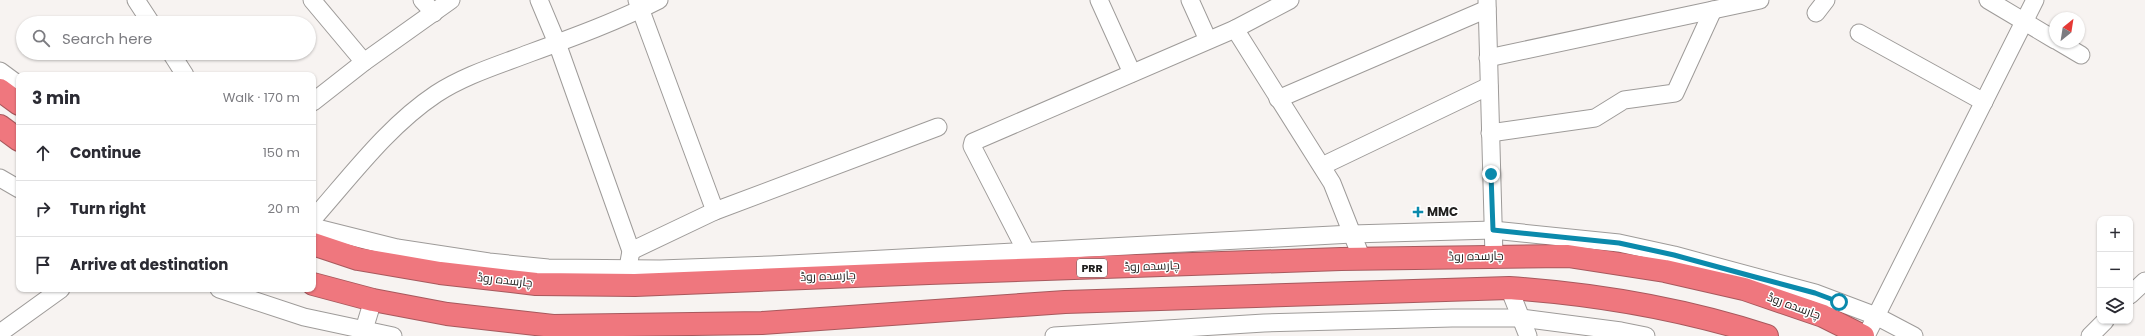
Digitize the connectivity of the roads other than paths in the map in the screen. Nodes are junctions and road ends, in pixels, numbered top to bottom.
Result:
1 (136, 0) edge
2 (312, 0) edge
3 (422, 0) edge
4 (451, 0) edge
5 (539, 0) edge
6 (659, 0) edge
7 (1099, 0) edge
8 (1190, 0) edge
9 (1760, 0) edge
10 (1988, 0) edge
11 (2035, 0) edge
12 (1286, 1) edge
13 (1487, 4) edge
14 (638, 5) edge
15 (1713, 10) junction
16 (434, 13) junction
17 (146, 16) edge
18 (2024, 21) junction
19 (1235, 29) junction
20 (1859, 33) dead end
21 (2049, 36) edge
22 (1208, 40) junction
23 (557, 43) junction
24 (2070, 48) edge
25 (2082, 55) dead end
26 (1488, 58) junction
27 (175, 60) edge
28 (364, 62) junction
29 (0, 71) edge
30 (183, 72) edge
31 (1132, 73) junction
32 (16, 83) edge
33 (1489, 86) junction
34 (0, 90) edge
35 (1278, 99) junction
36 (316, 100) edge
37 (16, 102) edge
38 (1984, 102) junction
39 (0, 126) edge
40 (938, 127) dead end
41 (1490, 133) junction
42 (16, 138) edge
43 (1322, 166) junction
44 (0, 178) edge
45 (16, 187) edge
46 (715, 211) junction
47 (316, 216) edge
48 (316, 228) edge
49 (1493, 230) junction
50 (1352, 234) junction
51 (316, 245) edge
52 (631, 250) junction
53 (1026, 250) junction
54 (1494, 256) junction
55 (1362, 259) junction
56 (1119, 267) junction
57 (627, 268) junction
58 (2145, 281) edge
59 (316, 285) edge
60 (1509, 288) junction
61 (57, 292) edge
62 (228, 292) edge
63 (2133, 292) edge
64 (373, 300) junction
65 (1120, 300) junction
66 (1876, 316) junction
67 (1521, 318) junction
68 (1264, 323) junction
69 (2102, 324) edge
70 (1216, 331) edge
71 (0, 333) edge
72 (362, 333) edge
73 (1151, 333) edge
74 (393, 336) edge
75 (1054, 336) edge
76 (1253, 336) edge
77 (1528, 336) edge
78 (1646, 336) edge
79 (1767, 336) edge
80 (1863, 336) edge
81 (1866, 336) edge
82 (1914, 336) edge
83 (2090, 336) edge

1 - 17 street
2 - 28 street
3 - 16 street
4 - 16 street
5 - 23 street
6 - 14 street
7 - 31 street
8 - 22 street
9 - 15 street
10 - 18 street
11 - 18 street
12 - 19 street
13 - 26 street
13 - 35 street
14 - 23 street
14 - 46 street
15 - 26 street
15 - 41 street
16 - 28 street
18 - 21 street
18 - 38 street
19 - 22 street
19 - 35 street
20 - 38 street
22 - 31 street
23 - 47 street
23 - 52 street
24 - 25 street
26 - 33 street
27 - 30 street
28 - 36 street
29 - 32 street
31 - 53 street
33 - 41 street
33 - 43 street
34 - 37 highway
35 - 43 street
38 - 66 street
39 - 42 highway
40 - 46 street
41 - 49 street
43 - 50 street
44 - 45 street
46 - 52 street
48 - 57 street
49 - 50 street
49 - 54 street
49 - 66 street
50 - 53 street
50 - 55 street
51 - 56 highway, چارسدہ روڈ / PRR
52 - 57 street
53 - 57 street
54 - 55 highway, چارسدہ روڈ / PRR
54 - 80 highway, چارسدہ روڈ / PRR
55 - 56 highway, چارسدہ روڈ / PRR
56 - 65 highway
58 - 63 street
59 - 64 highway
60 - 65 highway
60 - 67 street
60 - 79 highway
61 - 71 street
62 - 72 street
64 - 65 highway
64 - 72 street
66 - 81 street
66 - 82 street
67 - 68 street
67 - 77 street
67 - 78 street
68 - 70 street
68 - 76 street
69 - 83 street
70 - 73 street
72 - 74 street
73 - 75 street

